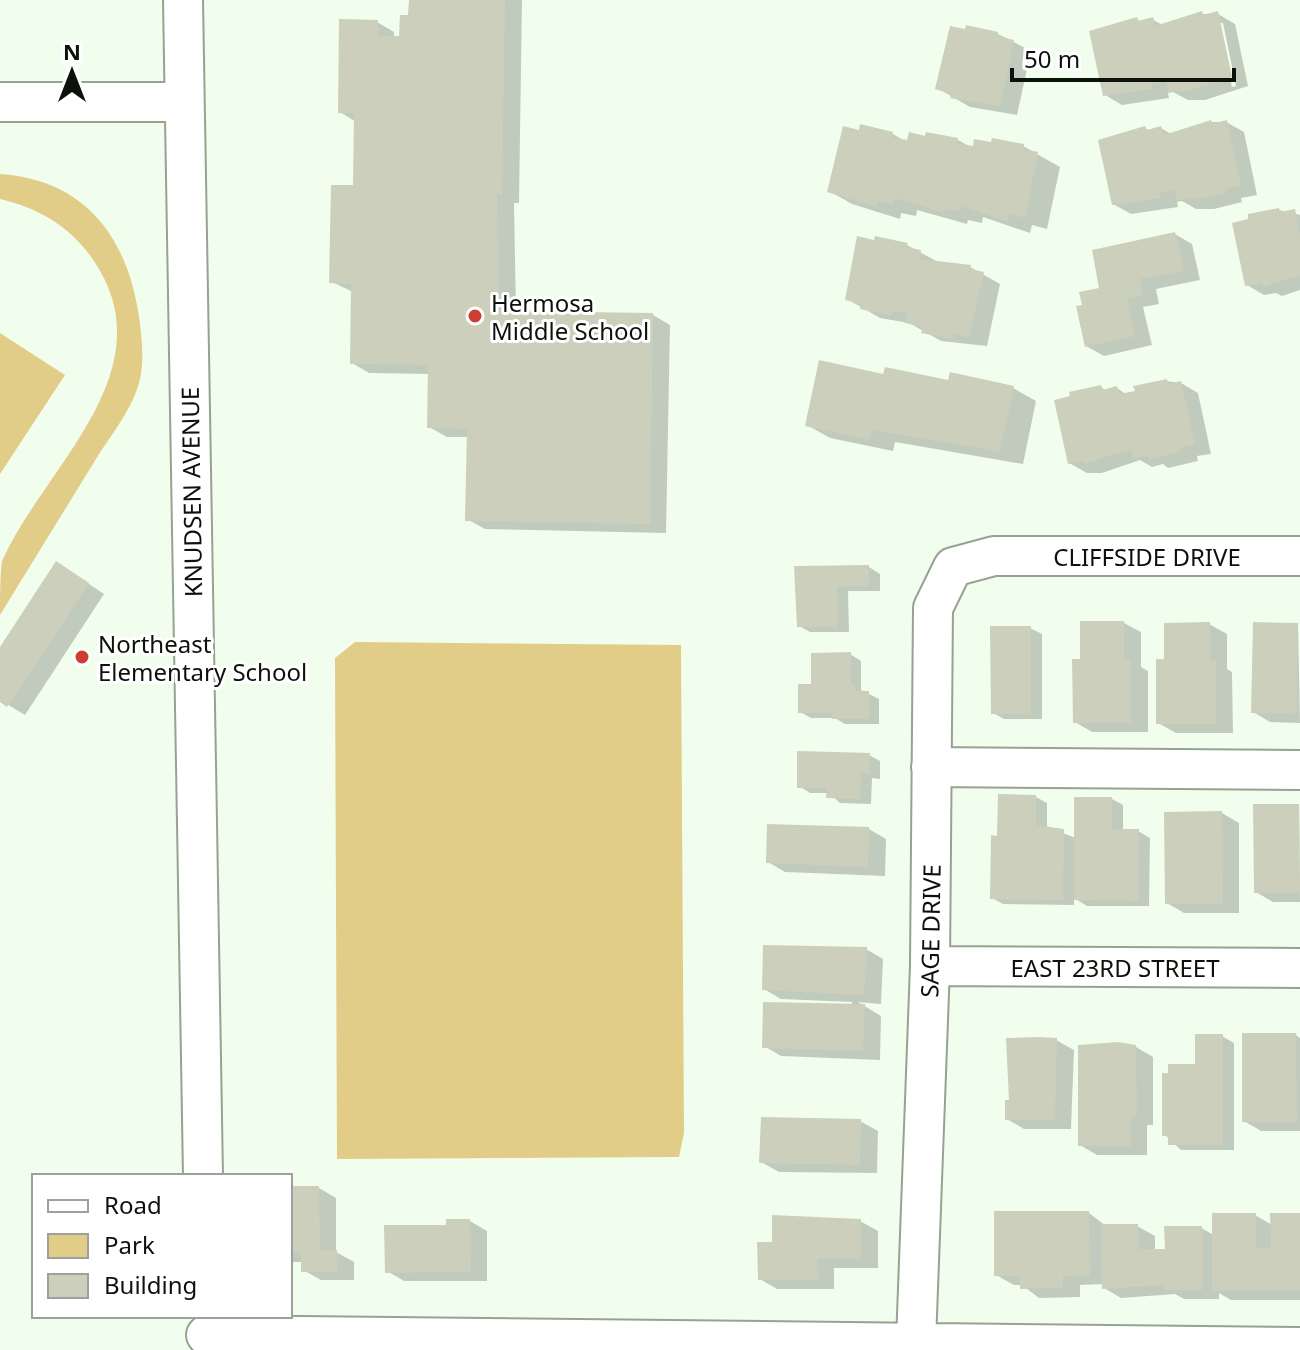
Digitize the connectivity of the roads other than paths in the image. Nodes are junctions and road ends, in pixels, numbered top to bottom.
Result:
1 (183, 0) edge
2 (0, 102) edge
3 (184, 102) junction
4 (994, 556) joint
5 (1300, 556) edge
6 (931, 767) junction
7 (1300, 770) edge
8 (930, 966) junction
9 (1300, 968) edge
10 (203, 1174) edge
11 (206, 1334) edge
12 (916, 1342) junction
13 (1300, 1347) edge

1 - 3 street, KNUDSEN AVENUE
2 - 3 street
3 - 10 street, KNUDSEN AVENUE
4 - 5 street, CLIFFSIDE DRIVE
4 - 6 street, SAGE DRIVE
6 - 7 street
6 - 8 street, SAGE DRIVE
8 - 9 street, EAST 23RD STREET
8 - 12 street, SAGE DRIVE
11 - 12 street
12 - 13 street

